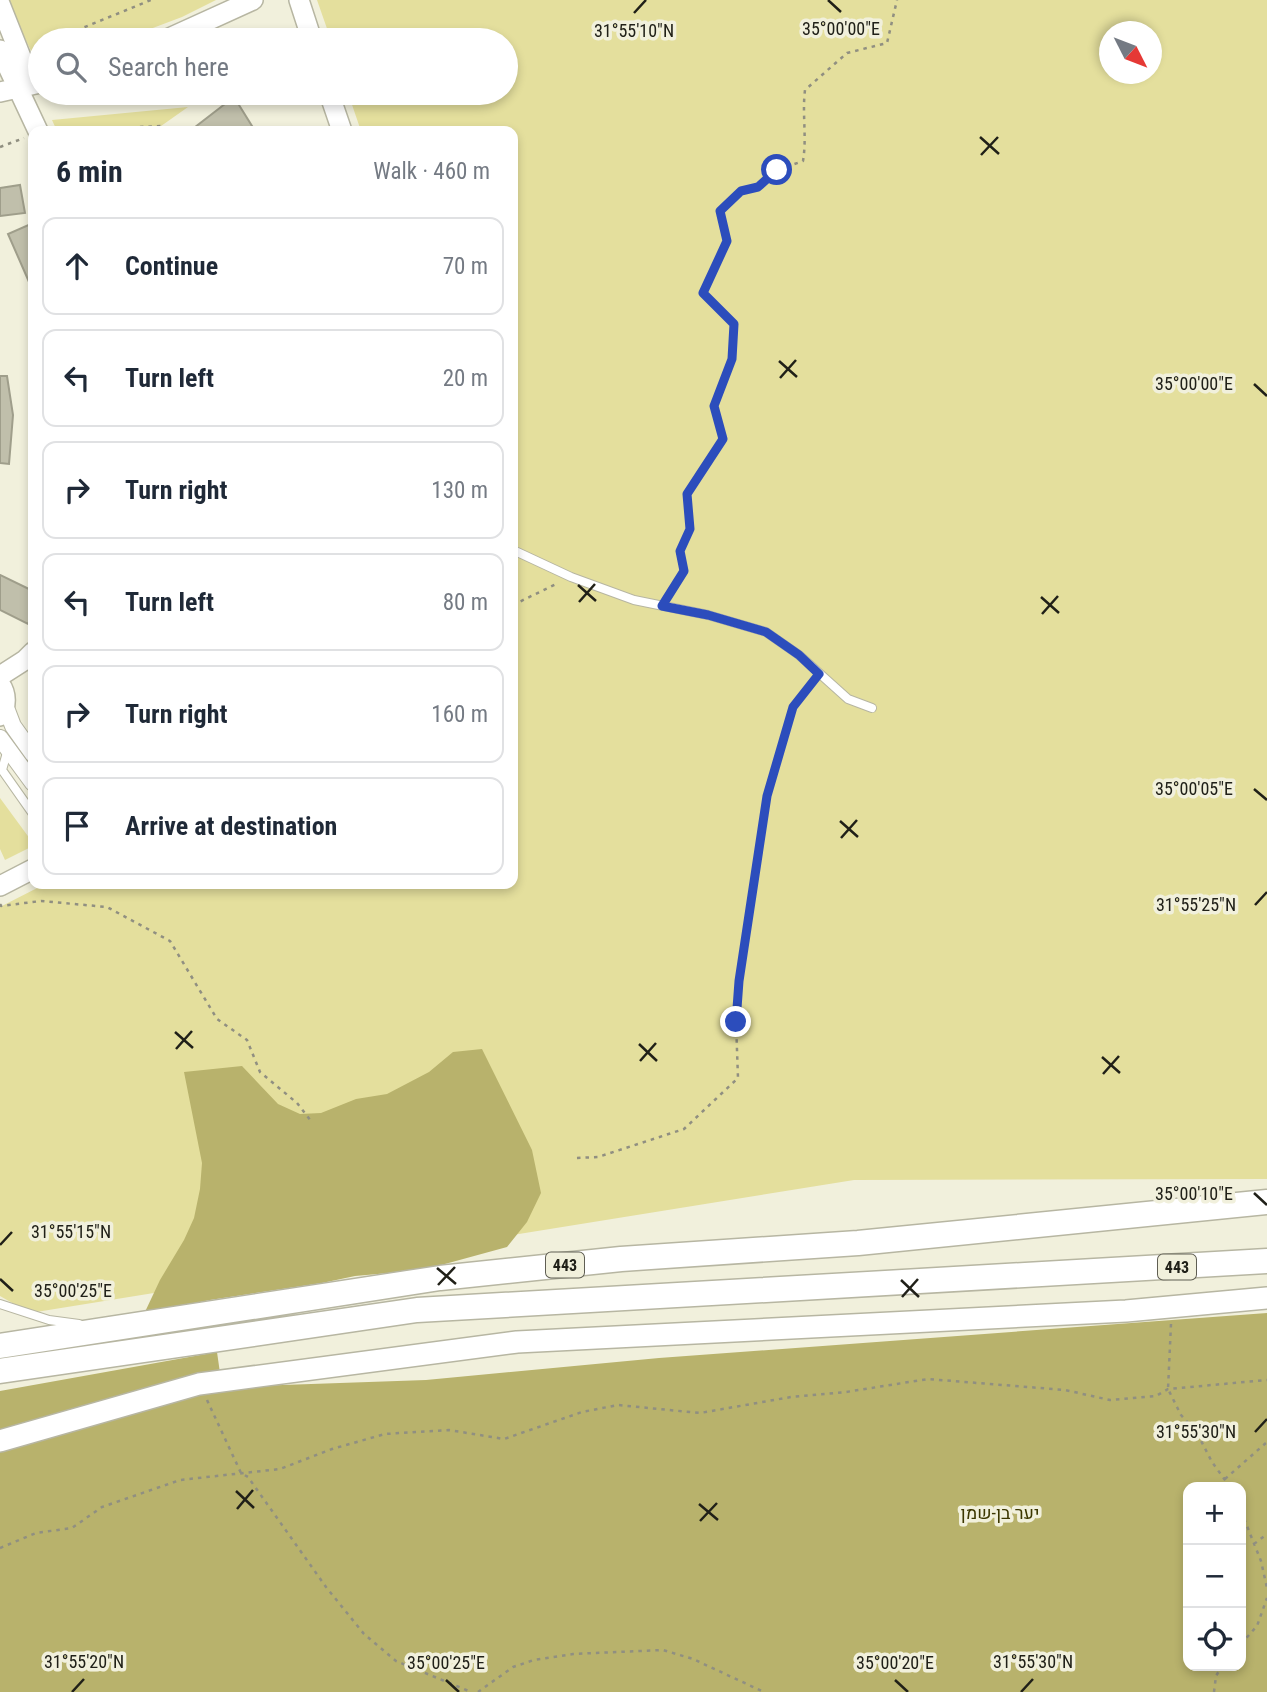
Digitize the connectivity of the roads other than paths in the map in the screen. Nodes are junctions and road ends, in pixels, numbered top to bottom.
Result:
1 (253, 0) edge
2 (299, 0) edge
3 (0, 4) edge
4 (191, 28) edge
5 (308, 28) edge
6 (0, 50) edge
7 (28, 86) edge
8 (10, 90) edge
9 (333, 105) edge
10 (38, 126) edge
11 (340, 126) edge
12 (518, 552) edge
13 (28, 657) edge
14 (0, 676) edge
15 (0, 684) edge
16 (872, 708) dead end
17 (2, 710) edge
18 (4, 743) edge
19 (28, 747) edge
20 (28, 776) edge
21 (28, 807) edge
22 (28, 872) edge
23 (0, 886) edge
24 (1267, 1202) edge
25 (1267, 1261) edge
26 (1267, 1298) edge
27 (0, 1304) edge
28 (109, 1328) junction
29 (0, 1346) edge
30 (0, 1371) edge
31 (0, 1441) edge

1 - 4 street
2 - 5 street
3 - 8 street
6 - 8 street
7 - 8 street
8 - 10 street
9 - 11 street
12 - 16 lane
13 - 14 street
15 - 17 street
17 - 19 street
18 - 20 street
18 - 21 lane
22 - 23 street
24 - 28 highway, 443
25 - 30 highway, 443
26 - 31 main road
27 - 28 lane
28 - 29 highway, 443

